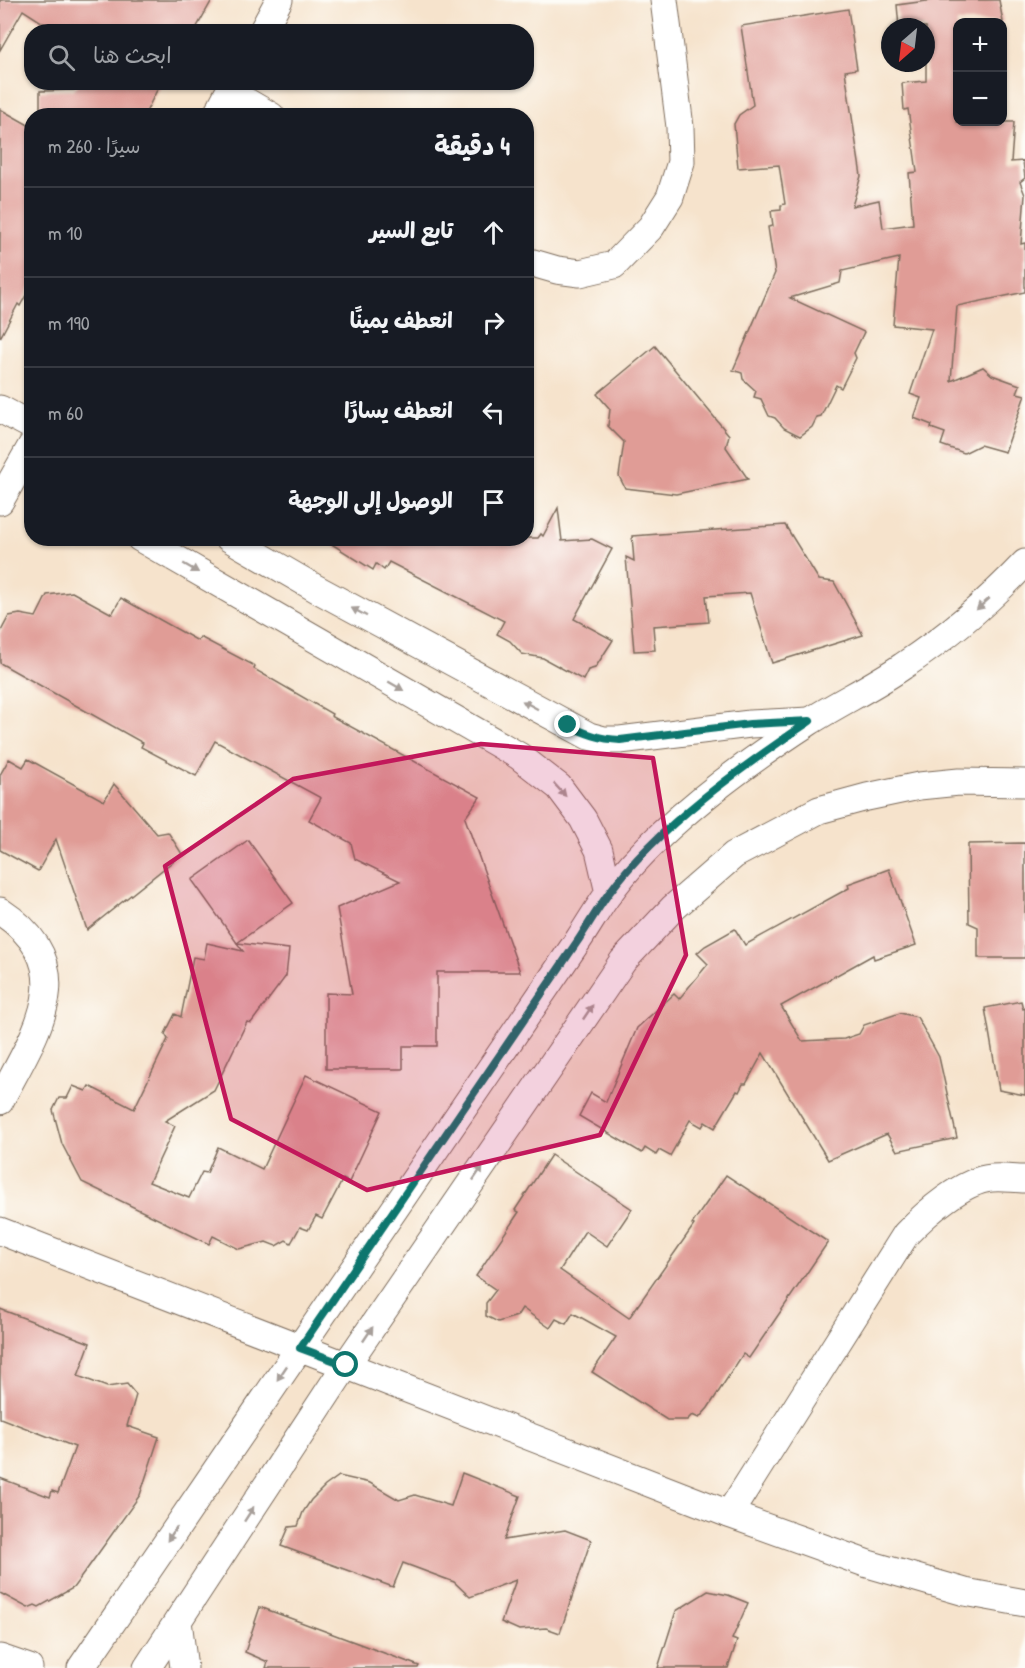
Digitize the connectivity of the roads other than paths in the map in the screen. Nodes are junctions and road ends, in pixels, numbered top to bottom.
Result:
1 (279, 0) edge
2 (664, 0) edge
3 (266, 24) edge
4 (230, 90) edge
5 (236, 90) edge
6 (220, 108) edge
7 (260, 108) edge
8 (534, 263) edge
9 (0, 409) edge
10 (24, 422) edge
11 (16, 468) edge
12 (0, 501) edge
13 (154, 546) edge
14 (242, 546) edge
15 (1025, 563) edge
16 (317, 589) junction
17 (296, 628) junction
18 (810, 721) junction
19 (1025, 783) edge
20 (609, 893) junction
21 (0, 911) edge
22 (0, 1101) edge
23 (1025, 1179) edge
24 (0, 1232) edge
25 (300, 1348) junction
26 (346, 1365) junction
27 (729, 1514) junction
28 (1025, 1603) edge
29 (178, 1621) junction
30 (0, 1658) edge
31 (29, 1668) edge
32 (81, 1668) edge
33 (147, 1668) edge
34 (184, 1668) edge

1 - 3 street
2 - 8 street
4 - 6 street
5 - 7 street
9 - 10 street
11 - 12 street
13 -> 17 street
14 - 16 street
15 -> 18 street
16 - 17 street
18 -> 16 street
17 -> 20 street
18 - 20 street
26 -> 19 street
20 - 25 street
21 - 22 street
23 - 27 street
24 - 25 street
25 - 26 street
25 -> 32 street
26 - 27 street
29 -> 26 street
27 - 28 street
29 - 33 street
29 - 34 street
30 - 31 street

